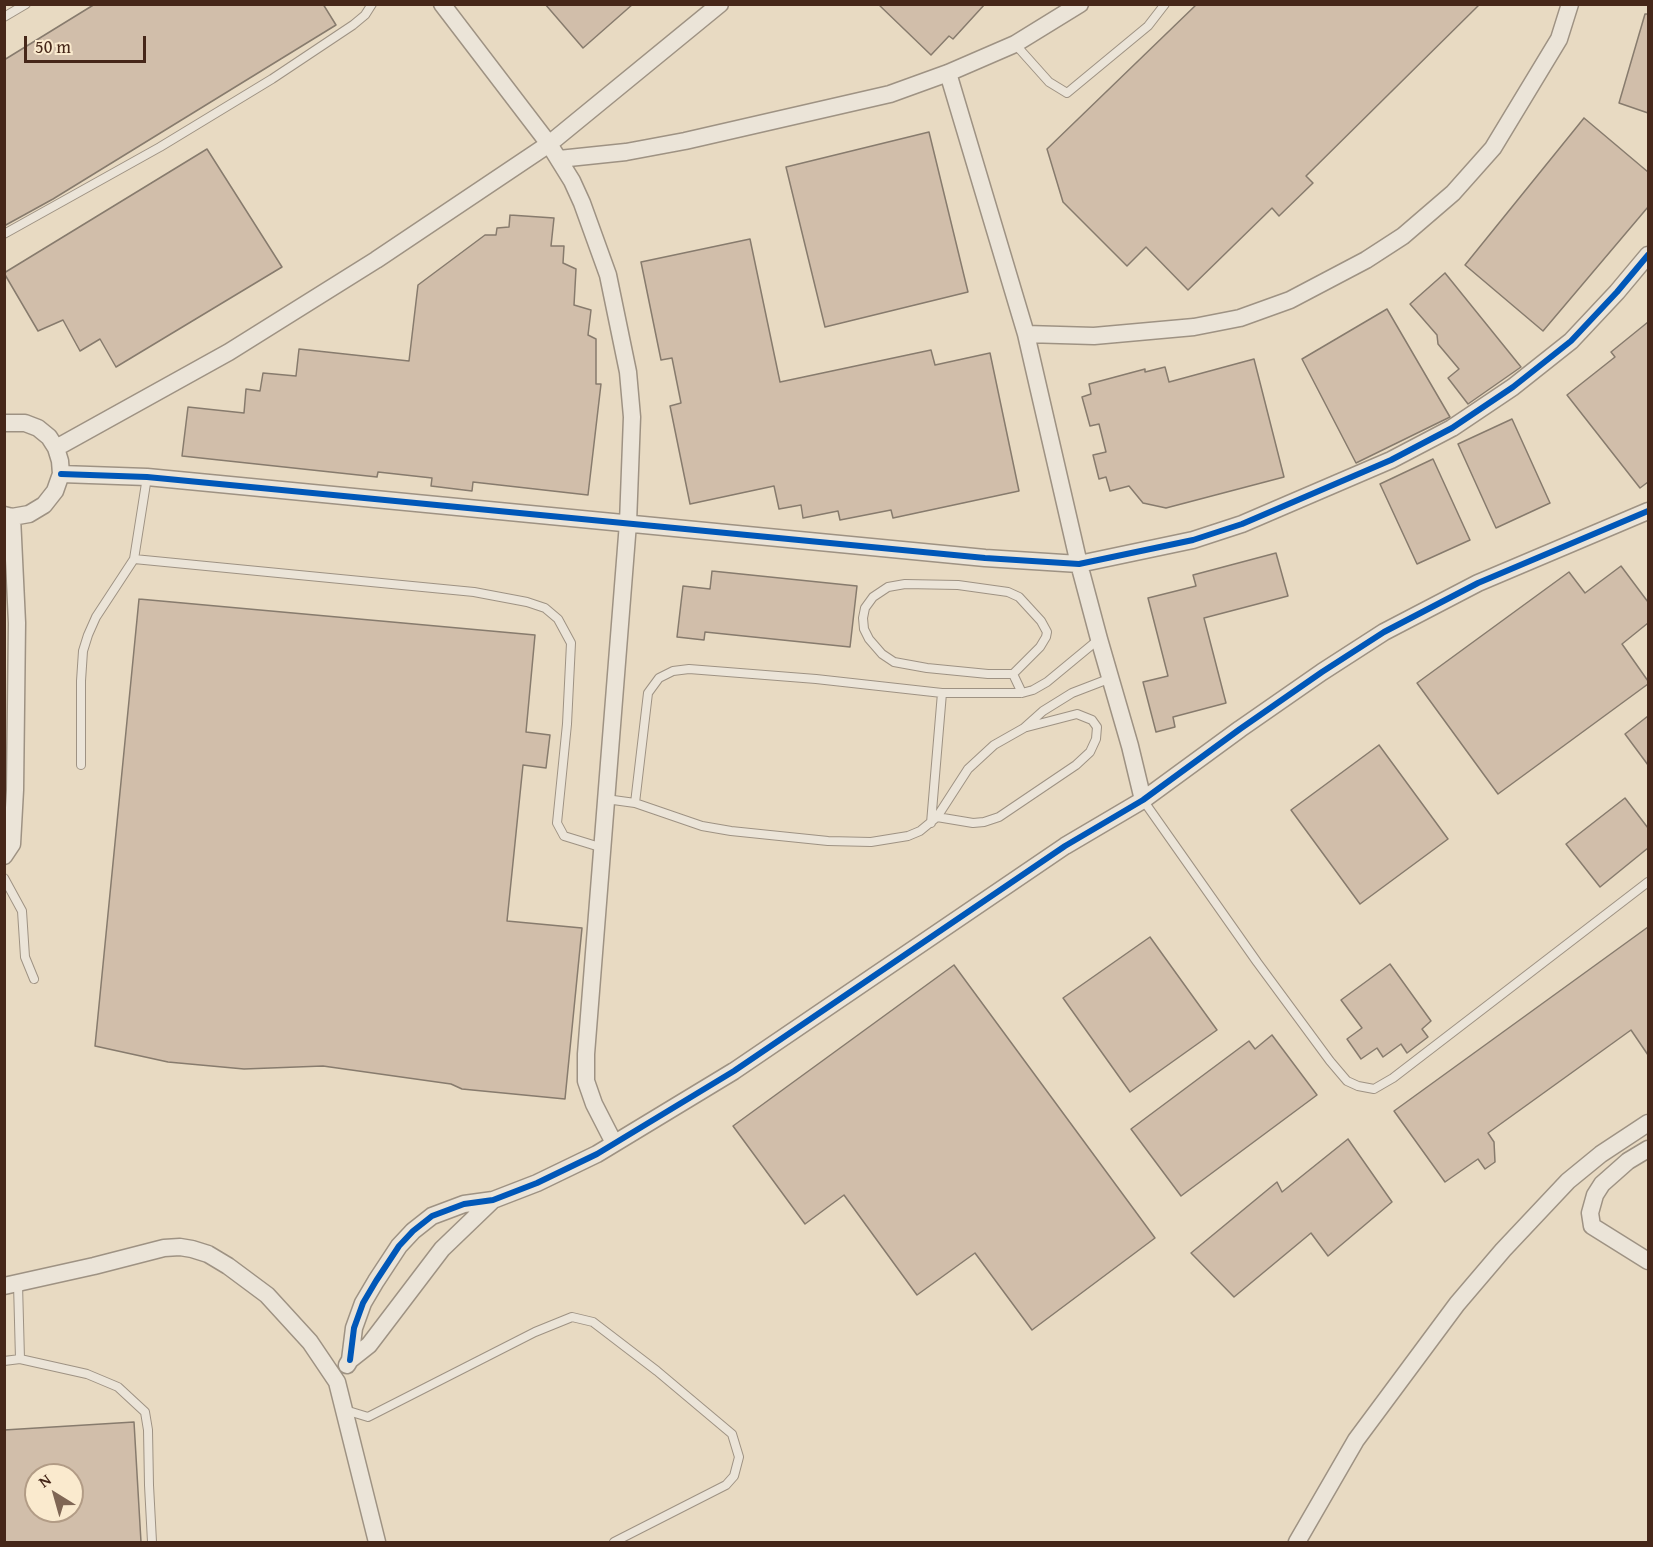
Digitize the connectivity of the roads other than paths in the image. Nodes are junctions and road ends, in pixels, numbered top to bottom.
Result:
1 (26, 4) edge
2 (372, 4) edge
3 (442, 4) edge
4 (720, 4) edge
5 (1080, 4) edge
6 (1165, 4) edge
7 (1570, 4) edge
8 (4, 17) edge
9 (1015, 44) junction
10 (948, 73) junction
11 (549, 144) junction
12 (559, 159) junction
13 (4, 234) edge
14 (1648, 255) edge
15 (1026, 334) junction
16 (4, 423) edge
17 (56, 448) junction
18 (61, 474) junction
19 (147, 477) junction
20 (1646, 514) edge
21 (8, 516) edge
22 (628, 523) junction
23 (134, 559) junction
24 (1079, 564) junction
25 (1099, 639) junction
26 (1013, 674) junction
27 (1110, 678) junction
28 (942, 693) junction
29 (1022, 693) junction
30 (1024, 728) junction
31 (81, 765) dead end
32 (606, 799) junction
33 (1143, 800) junction
34 (635, 803) junction
35 (934, 820) junction
36 (603, 848) junction
37 (4, 856) edge
38 (4, 878) edge
39 (1648, 882) edge
40 (34, 979) dead end
41 (1648, 1123) edge
42 (614, 1143) junction
43 (1648, 1149) edge
44 (493, 1200) junction
45 (1648, 1262) edge
46 (11, 1285) edge
47 (20, 1359) junction
48 (350, 1360) junction
49 (4, 1361) edge
50 (338, 1382) junction
51 (345, 1410) junction
52 (152, 1542) edge
53 (377, 1542) edge
54 (614, 1542) edge
55 (1297, 1542) edge

1 - 8 lane
2 - 13 lane
3 - 11 street
4 - 11 street
5 - 9 street
6 - 9 lane
7 - 15 street
9 - 10 street
10 - 12 street
10 - 15 street
11 - 12 street
11 - 17 street
12 - 22 street
14 - 24 street
15 - 24 street
16 - 17 street
17 - 18 street
18 - 19 street
18 - 21 street
19 - 22 street
19 - 23 lane
20 - 33 street
21 - 37 street
22 - 24 street
22 - 32 street
23 - 31 lane
23 - 36 lane
24 - 25 street
25 - 27 street
25 - 29 lane
26 - 26 lane
26 - 29 lane
27 - 30 lane
27 - 33 street
28 - 29 lane
28 - 34 lane
28 - 35 lane
30 - 35 lane
30 - 35 lane
32 - 34 lane
32 - 36 street
33 - 39 lane
33 - 42 street
34 - 35 lane
36 - 42 street
38 - 40 lane
41 - 55 street
42 - 44 street
43 - 45 street
44 - 48 street
44 - 48 street
46 - 47 lane
46 - 50 street
47 - 49 lane
47 - 52 lane
48 - 50 street
50 - 51 street
51 - 53 street
51 - 54 lane

